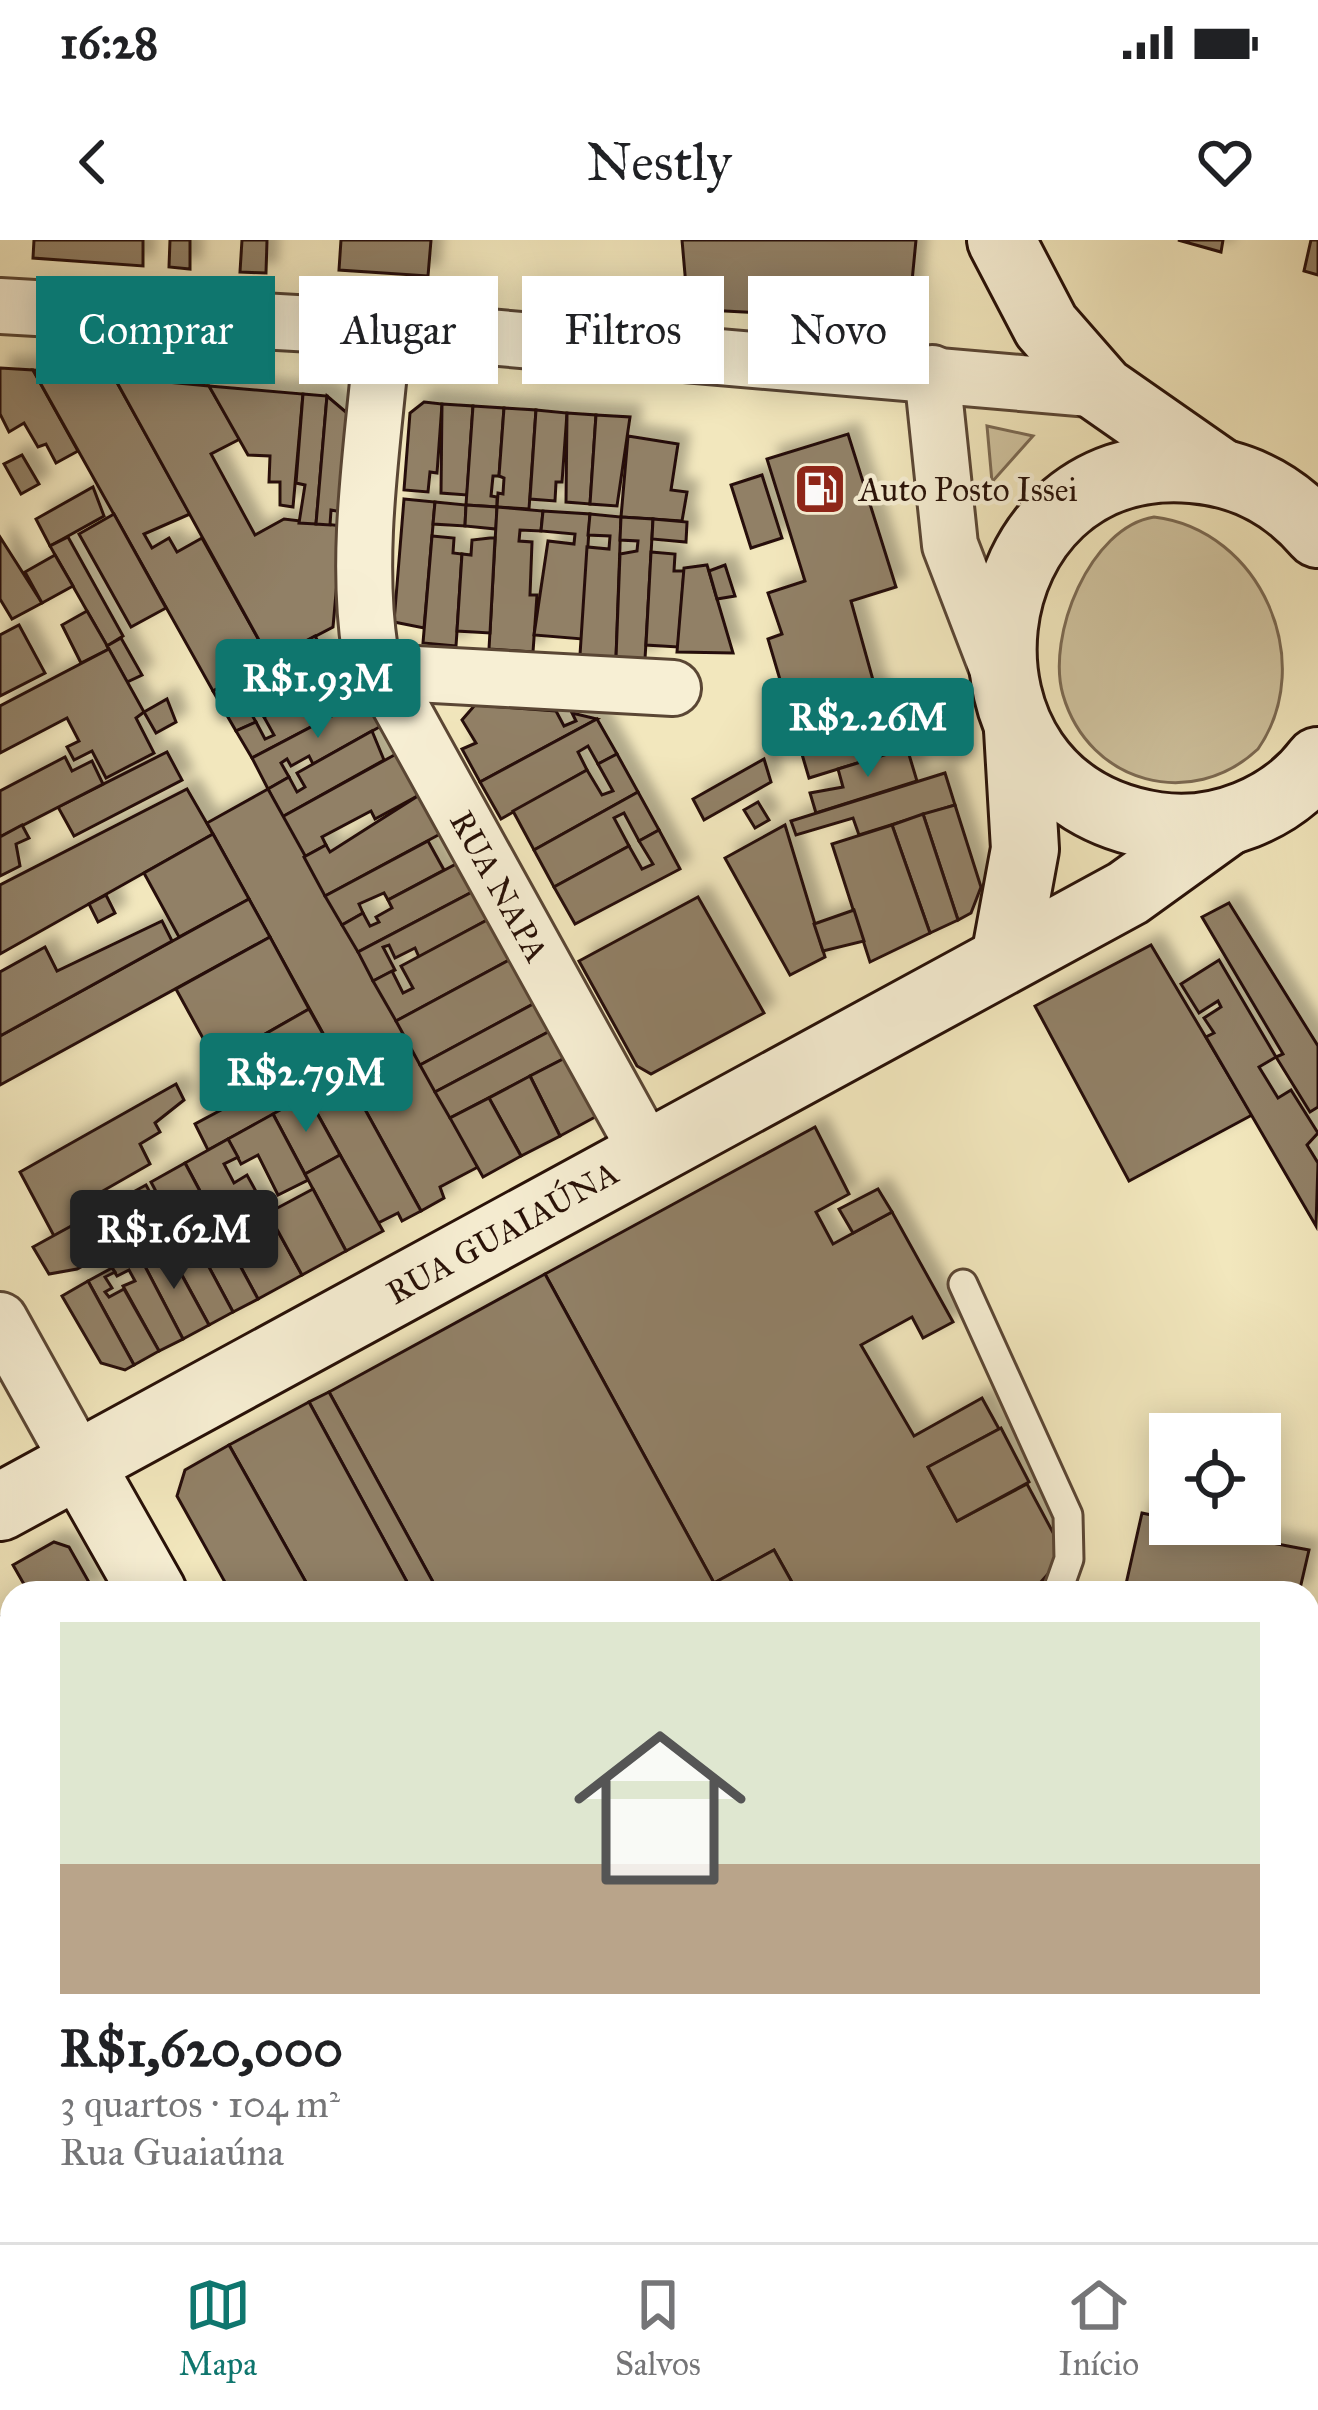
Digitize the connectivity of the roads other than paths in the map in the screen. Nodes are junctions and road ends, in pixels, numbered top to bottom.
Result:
1 (1001, 240) edge
2 (0, 306) edge
3 (299, 323) edge
4 (498, 337) edge
5 (932, 373) junction
6 (380, 384) edge
7 (1102, 390) junction
8 (1218, 471) junction
9 (1318, 534) edge
10 (379, 672) junction
11 (673, 688) dead end
12 (1010, 704) junction
13 (1318, 761) edge
14 (1225, 824) junction
15 (1005, 958) junction
16 (647, 1152) junction
17 (963, 1284) dead end
18 (0, 1320) edge
19 (80, 1464) junction
20 (0, 1507) edge
21 (146, 1581) edge
22 (1061, 1581) edge

1 - 7 street
2 - 3 street
4 - 5 street
5 - 7 street
5 - 12 street
6 - 10 street, RUA NAPA
7 - 8 street
8 - 9 street
8 - 12 street
10 - 11 street
10 - 16 street, RUA NAPA
12 - 14 street
12 - 15 street
13 - 14 street, RUA GUAIAÚNA
14 - 15 street, RUA GUAIAÚNA
15 - 16 street, RUA GUAIAÚNA
16 - 19 street, RUA GUAIAÚNA
17 - 22 lane
18 - 19 street
19 - 20 street, RUA GUAIAÚNA
19 - 21 street

